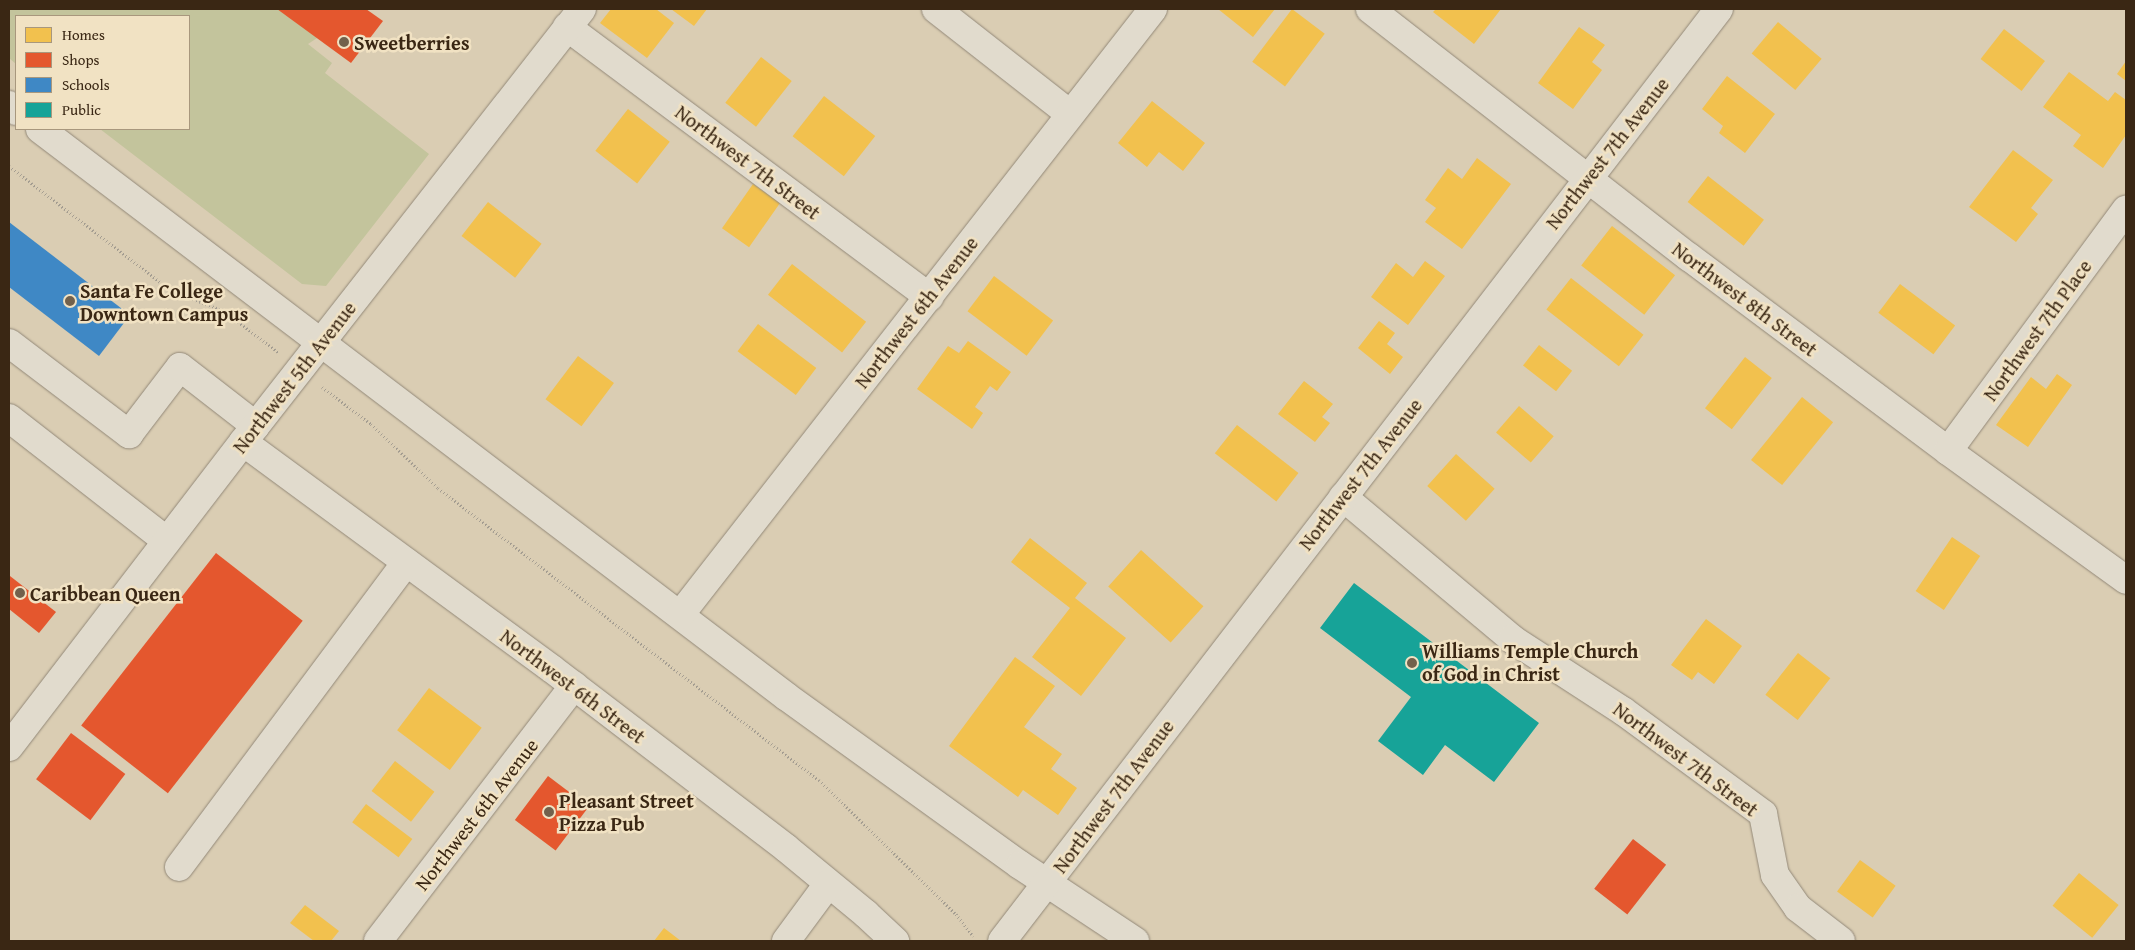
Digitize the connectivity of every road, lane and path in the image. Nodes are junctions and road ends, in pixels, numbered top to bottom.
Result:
1 (936, 9) edge
2 (1153, 9) edge
3 (1370, 9) edge
4 (1719, 9) edge
5 (574, 18) edge
6 (1070, 114) junction
7 (41, 130) edge
8 (9, 166) edge
9 (1588, 178) junction
10 (2126, 210) edge
11 (929, 297) junction
12 (322, 342) junction
13 (9, 343) edge
14 (284, 357) dead end
15 (322, 388) dead end
16 (9, 418) edge
17 (250, 434) junction
18 (1948, 451) junction
19 (1343, 497) junction
20 (167, 541) junction
21 (406, 562) junction
22 (2126, 580) edge
23 (680, 615) junction
24 (574, 686) junction
25 (9, 747) edge
26 (180, 867) dead end
27 (1048, 883) junction
28 (828, 884) junction
29 (969, 932) dead end
30 (378, 941) edge
31 (786, 941) edge
32 (895, 941) edge
33 (1002, 941) edge
34 (1135, 941) edge
35 (1841, 941) edge

1 - 6 street
2 - 6 street, Northwest 6th Avenue
3 - 9 street, Northwest 8th Street
4 - 9 street, Northwest 7th Avenue
5 - 11 street, Northwest 7th Street
5 - 12 street, Northwest 5th Avenue
6 - 11 street, Northwest 6th Avenue
7 - 12 street
8 - 14 path
9 - 18 street, Northwest 8th Street
9 - 19 street, Northwest 7th Avenue
10 - 18 street, Northwest 7th Place
11 - 23 street, Northwest 6th Avenue
12 - 17 street, Northwest 5th Avenue
12 - 23 street
13 - 17 street, Northwest 6th Street
15 - 29 path
16 - 20 street
17 - 20 street, Northwest 5th Avenue
17 - 21 street, Northwest 6th Street
18 - 22 street, Northwest 8th Street
19 - 27 street, Northwest 7th Avenue
19 - 35 street, Northwest 7th Street
20 - 25 street, Northwest 5th Avenue
21 - 24 street, Northwest 6th Street
21 - 26 street
23 - 27 street
24 - 28 street, Northwest 6th Street
24 - 30 street, Northwest 6th Avenue
27 - 33 street, Northwest 7th Avenue
27 - 34 street
28 - 31 street
28 - 32 street, Northwest 6th Street

